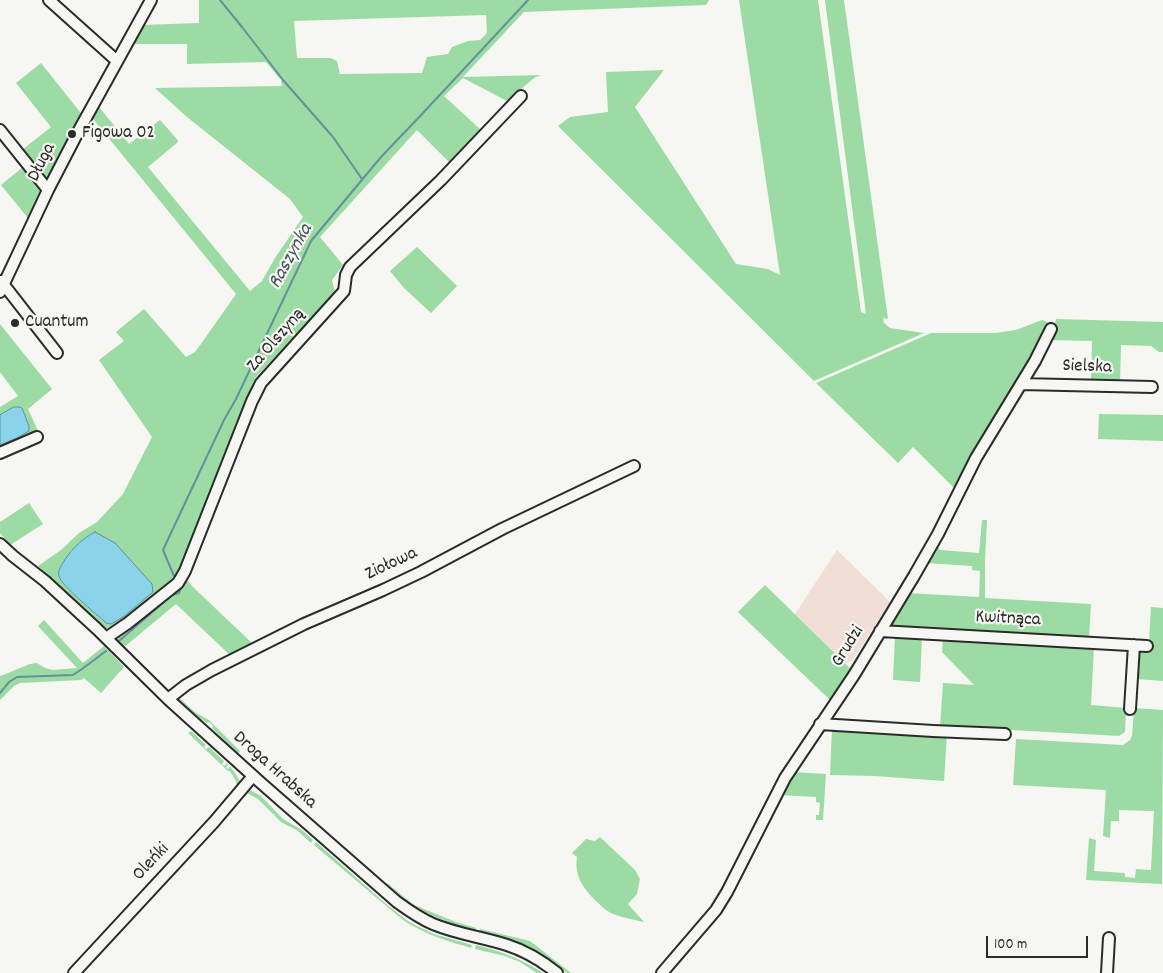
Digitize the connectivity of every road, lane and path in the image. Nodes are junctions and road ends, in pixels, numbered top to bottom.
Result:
1 (49, 0) edge
2 (151, 0) edge
3 (117, 61) junction
4 (521, 96) dead end
5 (0, 130) edge
6 (48, 190) junction
7 (1, 285) edge
8 (1051, 329) dead end
9 (57, 353) dead end
10 (1021, 384) junction
11 (1152, 387) dead end
12 (37, 437) dead end
13 (0, 453) edge
14 (634, 466) dead end
15 (0, 544) edge
16 (880, 631) junction
17 (106, 638) junction
18 (1134, 645) junction
19 (1148, 646) dead end
20 (168, 699) junction
21 (1130, 709) dead end
22 (820, 724) junction
23 (1005, 734) dead end
24 (253, 776) junction
25 (1109, 938) dead end
26 (74, 973) edge
27 (557, 973) edge
28 (662, 973) edge
29 (1107, 973) edge

1 - 3 street
2 - 3 street, Długa
3 - 6 street, Długa
4 - 17 street, Za Olszyną
5 - 6 street
6 - 7 street, Długa
7 - 9 street
8 - 10 street, Grudzi
10 - 11 street, Sielska
10 - 16 street, Grudzi
12 - 13 street
14 - 20 street, Ziołowa
15 - 17 street, Droga Hrabska
16 - 18 street, Kwitnąca
16 - 22 street, Grudzi
17 - 20 street, Droga Hrabska
18 - 19 street, Kwitnąca
18 - 21 street
20 - 24 street, Droga Hrabska
22 - 23 street
22 - 28 street, Grudzi
24 - 26 street, Oleńki
24 - 27 street, Droga Hrabska
25 - 29 street

